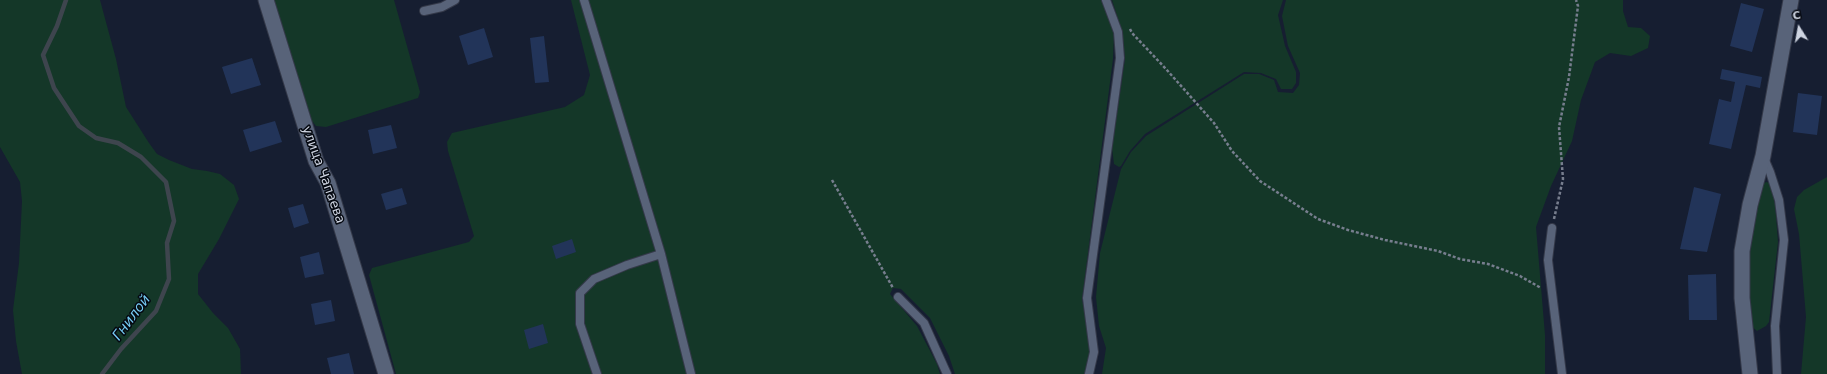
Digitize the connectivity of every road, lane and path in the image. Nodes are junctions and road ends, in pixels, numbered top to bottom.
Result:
1 (266, 0) edge
2 (455, 0) edge
3 (584, 0) edge
4 (1106, 0) edge
5 (1576, 0) edge
6 (1791, 0) edge
7 (424, 10) dead end
8 (1129, 27) dead end
9 (1763, 156) junction
10 (832, 180) dead end
11 (1552, 228) joint
12 (661, 254) junction
13 (1552, 295) junction
14 (898, 297) joint
15 (386, 374) edge
16 (597, 374) edge
17 (691, 374) edge
18 (947, 374) edge
19 (1089, 374) edge
20 (1562, 374) edge
21 (1750, 374) edge
22 (1777, 374) edge

1 - 15 street, улица Чапаева
2 - 7 lane
3 - 12 lane
4 - 19 lane
5 - 11 path
6 - 9 street
8 - 13 path
9 - 21 street
9 - 22 lane
10 - 14 path
11 - 13 lane
12 - 16 lane
12 - 17 lane
13 - 20 lane
14 - 18 lane

